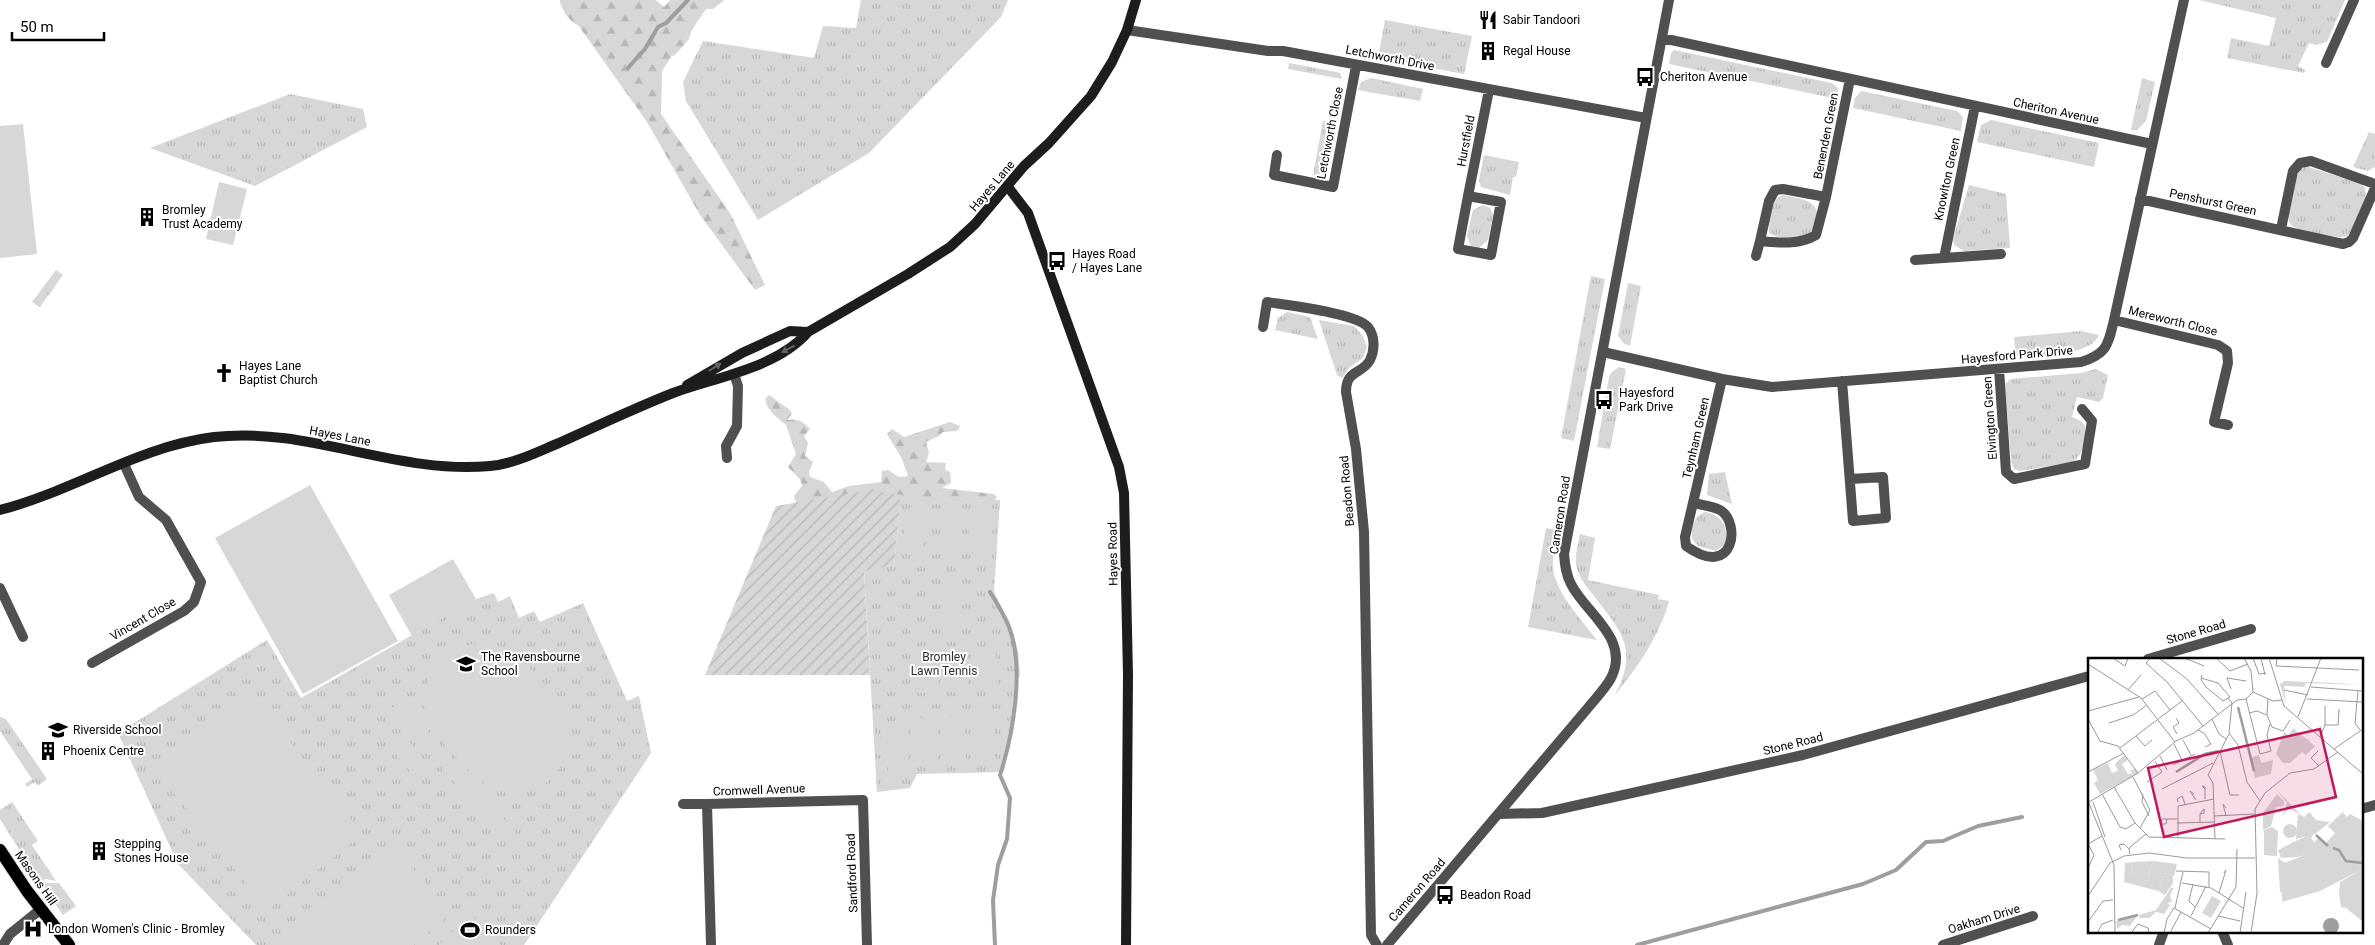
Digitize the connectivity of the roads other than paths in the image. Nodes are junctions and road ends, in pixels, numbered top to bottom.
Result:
1 (1136, 0) edge
2 (1668, 0) edge
3 (2184, 0) edge
4 (2354, 0) edge
5 (1127, 30) junction
6 (1662, 38) junction
7 (2326, 63) dead end
8 (1356, 66) junction
9 (1850, 79) junction
10 (1489, 90) junction
11 (1975, 106) junction
12 (1646, 118) junction
13 (2152, 144) junction
14 (1277, 155) dead end
15 (2375, 184) edge
16 (1008, 187) junction
17 (2375, 188) edge
18 (1468, 196) junction
19 (1826, 197) junction
20 (2140, 199) junction
21 (2281, 229) junction
22 (1760, 242) junction
23 (2001, 254) dead end
24 (1756, 256) dead end
25 (1944, 258) junction
26 (1915, 260) dead end
27 (2114, 320) junction
28 (1262, 327) dead end
29 (808, 332) junction
30 (1603, 352) junction
31 (1998, 369) junction
32 (734, 374) junction
33 (1722, 379) junction
34 (1842, 381) junction
35 (674, 393) junction
36 (2082, 408) dead end
37 (2228, 425) dead end
38 (727, 458) dead end
39 (124, 464) junction
40 (1851, 479) junction
41 (1693, 504) junction
42 (0, 510) edge
43 (0, 588) edge
44 (2251, 629) dead end
45 (23, 637) dead end
46 (2151, 658) edge
47 (92, 663) dead end
48 (2088, 676) edge
49 (862, 800) joint
50 (683, 804) dead end
51 (707, 804) junction
52 (2375, 805) edge
53 (2362, 809) edge
54 (1499, 814) junction
55 (2, 858) edge
56 (41, 909) junction
57 (2034, 916) dead end
58 (2164, 932) edge
59 (2222, 932) edge
60 (3, 945) edge
61 (69, 945) edge
62 (711, 945) edge
63 (867, 945) edge
64 (1126, 945) edge
65 (1377, 945) edge
66 (1386, 945) edge
67 (1943, 945) edge
68 (2159, 945) edge
69 (2228, 945) edge

1 - 5 main road, Hayes Lane
2 - 6 street, Cameron Road
3 - 13 street, Hayesford Park Drive
4 - 7 street
5 - 8 street, Letchworth Drive
5 - 16 main road, Hayes Lane
6 - 9 street, Cheriton Avenue
6 - 12 street, Cameron Road
8 - 10 street, Letchworth Drive
8 - 14 street, Letchworth Close
9 - 11 street, Cheriton Avenue
9 - 19 street, Benenden Green
10 - 12 street, Letchworth Drive
10 - 18 street, Hurstfield
11 - 13 street, Cheriton Avenue
11 - 25 street, Knowlton Green
12 - 30 street, Cameron Road
13 - 20 street, Hayesford Park Drive
15 - 21 street
16 - 29 main road, Hayes Lane
16 - 64 main road, Hayes Road
17 - 21 street, Penshurst Green
18 - 18 street, Hurstfield
19 - 22 street, Benenden Green
19 - 22 street, Benenden Green
20 - 21 street, Penshurst Green
20 - 27 street, Hayesford Park Drive
22 - 24 street, Benenden Green
23 - 25 street
25 - 26 street
27 - 31 street, Hayesford Park Drive
27 - 37 street, Mereworth Close
28 - 65 street, Beadon Road
29 -> 32 main road, Hayes Lane
35 -> 29 main road, Hayes Lane
30 - 33 street, Hayesford Park Drive
30 - 54 street, Cameron Road
31 - 34 street, Hayesford Park Drive
31 - 36 street, Elvington Green
32 - 35 main road, Hayes Lane
32 - 38 street
33 - 34 street, Hayesford Park Drive
33 - 41 street, Teynham Green
34 - 40 street
35 - 39 main road, Hayes Lane
39 - 42 main road, Hayes Lane
39 - 47 street, Vincent Close
40 - 40 street
41 - 41 street, Teynham Green
43 - 45 street
44 - 46 street, Stone Road
48 - 54 street, Stone Road
49 - 51 street, Cromwell Avenue
49 - 63 street, Sandford Road
50 - 51 street
51 - 62 street, Cromwell Avenue
52 - 53 street
54 - 66 street, Cameron Road
55 - 56 main road, Masons Hill
56 - 60 street
56 - 61 main road, Masons Hill
57 - 67 street, Oakham Drive
58 - 68 street
59 - 69 street

